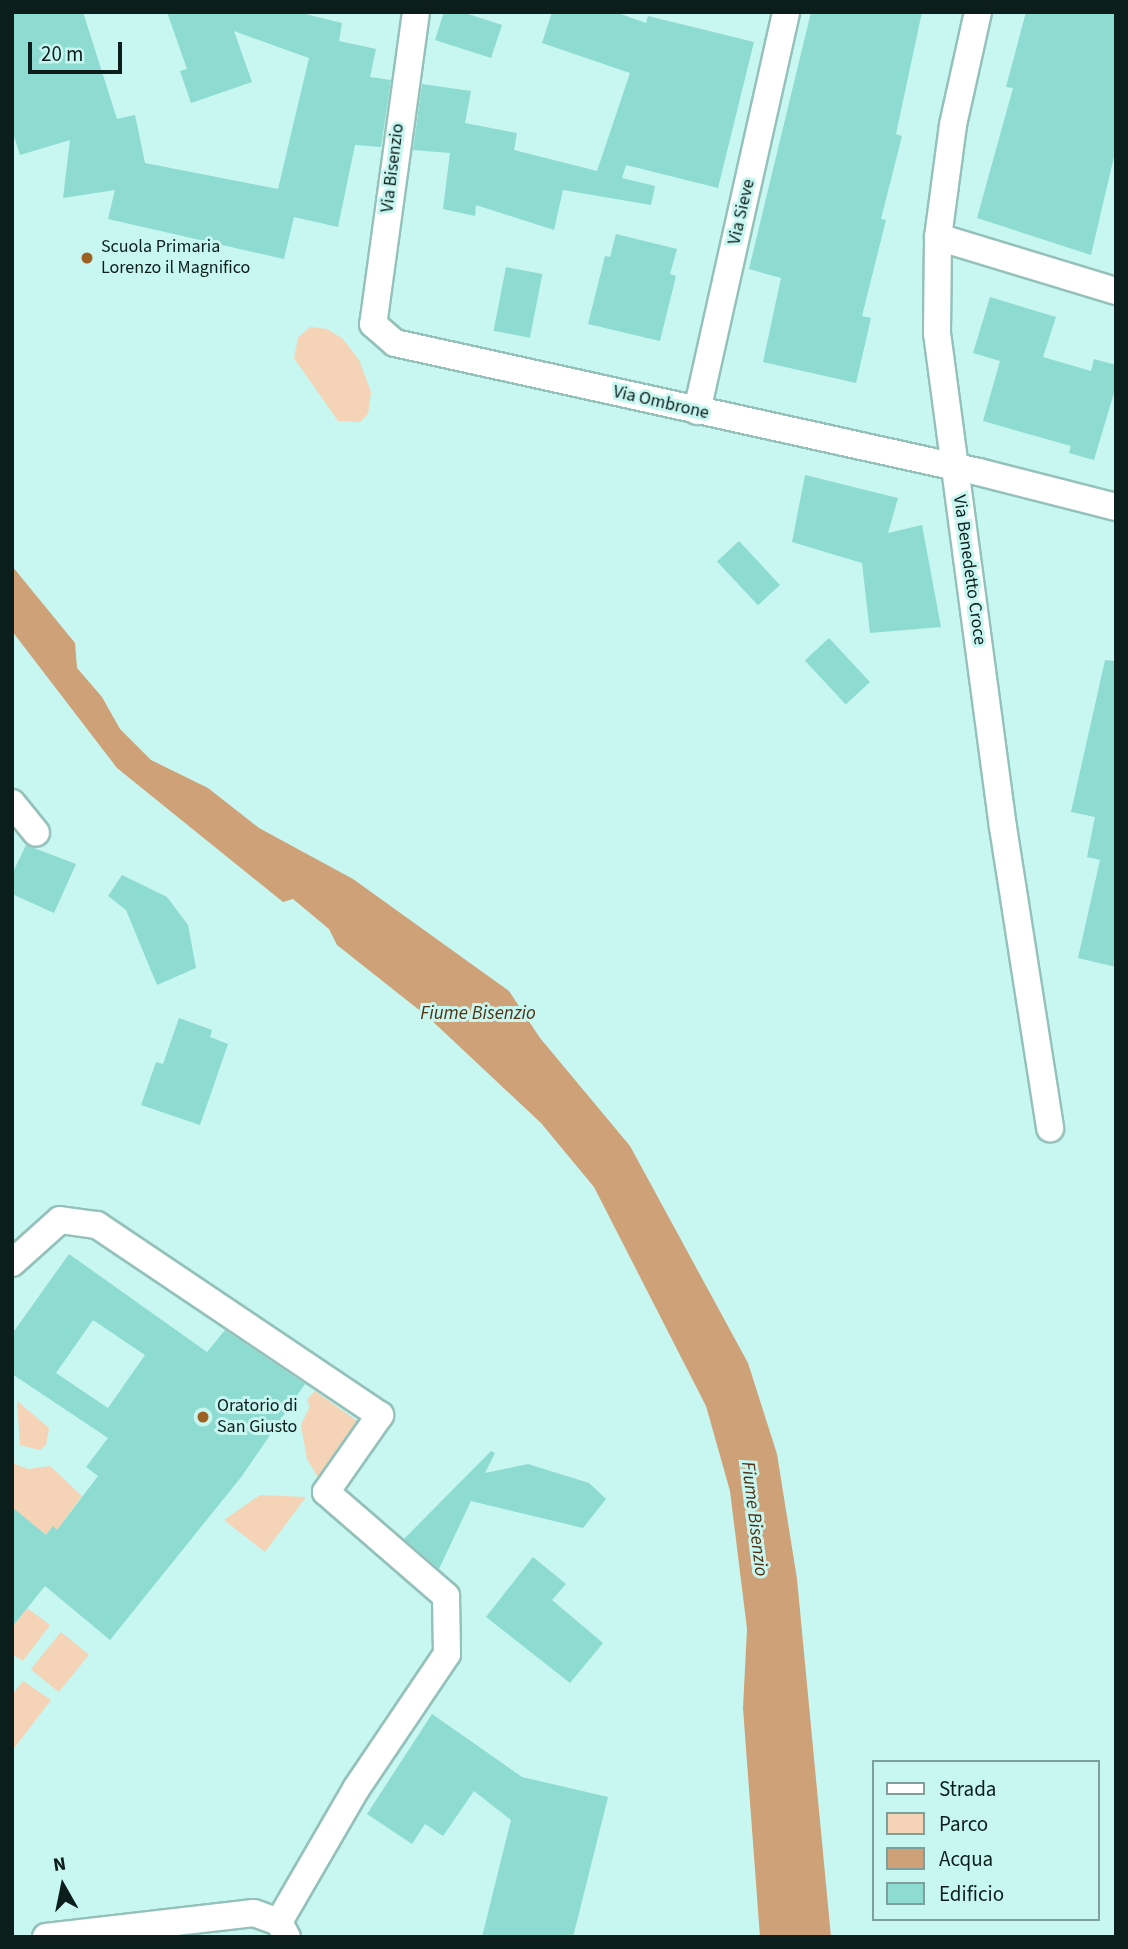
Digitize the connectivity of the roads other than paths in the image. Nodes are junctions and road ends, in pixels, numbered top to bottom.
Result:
1 (416, 12) edge
2 (786, 12) edge
3 (978, 12) edge
4 (938, 237) junction
5 (1116, 291) edge
6 (373, 324) joint
7 (697, 411) junction
8 (955, 468) junction
9 (1116, 507) edge
10 (12, 803) edge
11 (36, 833) dead end
12 (1050, 1128) dead end
13 (12, 1263) edge
14 (283, 1929) edge
15 (46, 1937) edge

1 - 6 street, Via Bisenzio
2 - 7 street, Via Sieve
3 - 4 street, Via Benedetto Croce
4 - 5 street
4 - 8 street, Via Benedetto Croce
6 - 7 street, Via Ombrone
7 - 8 street, Via Ombrone
8 - 9 street, Via Ombrone
8 - 12 street, Via Benedetto Croce
10 - 11 street
13 - 14 street
14 - 15 street

